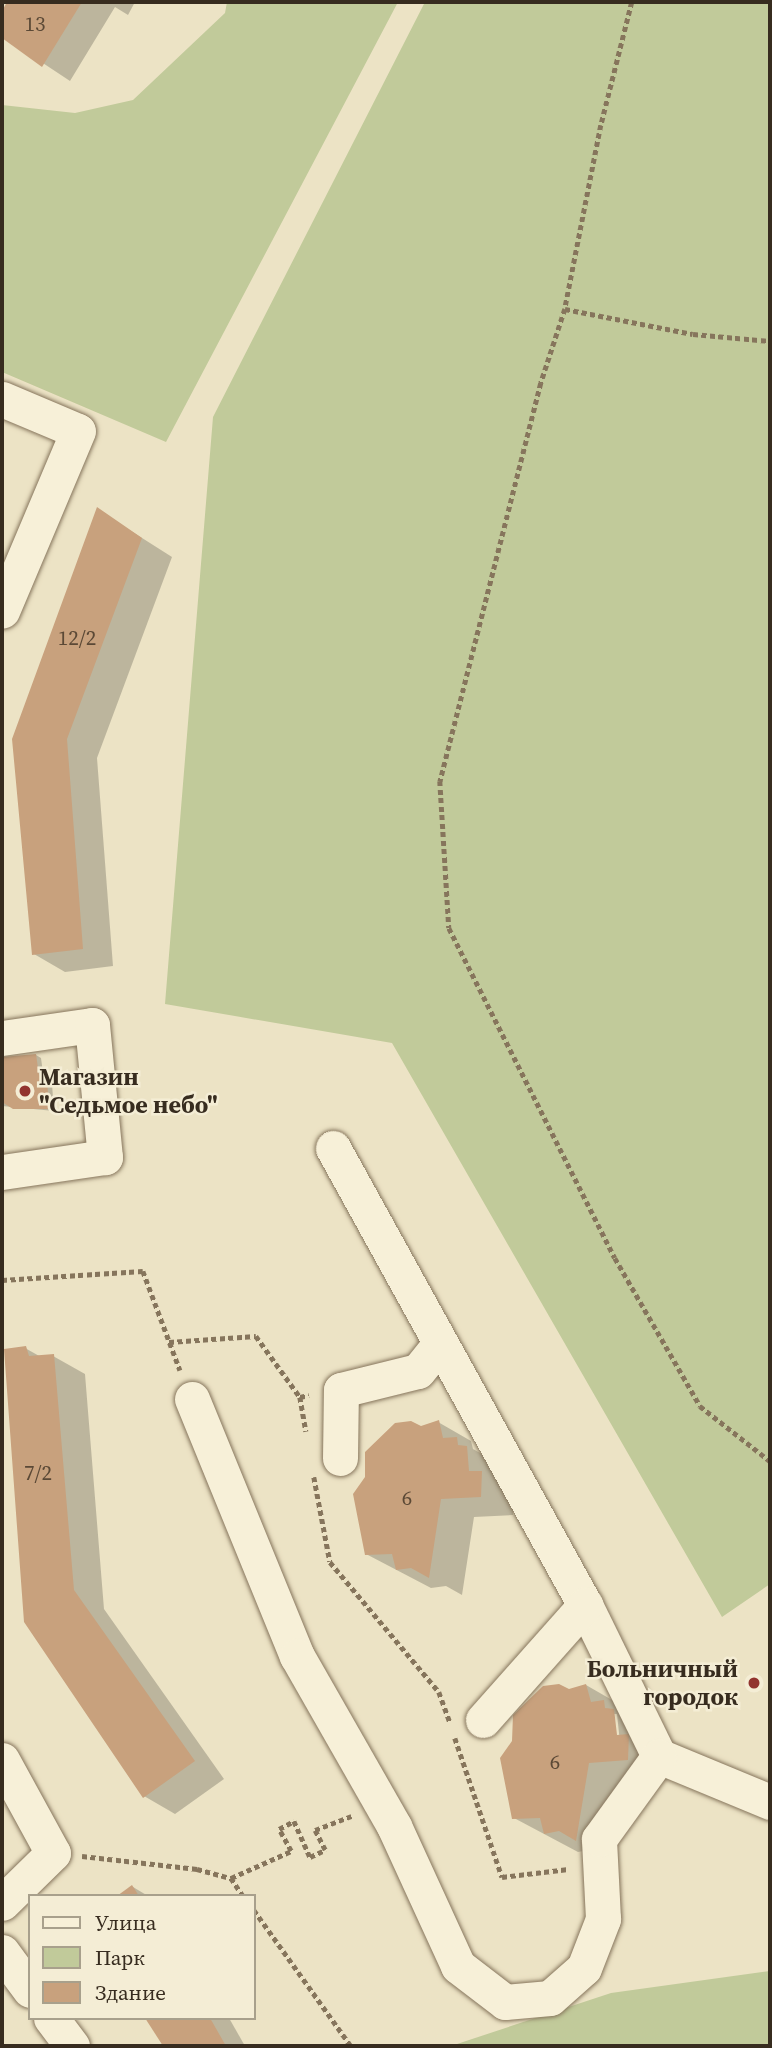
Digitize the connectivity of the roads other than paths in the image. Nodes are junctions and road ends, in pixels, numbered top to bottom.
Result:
1 (2, 399) edge
2 (2, 611) edge
3 (2, 1038) edge
4 (333, 1148) dead end
5 (2, 1172) edge
6 (438, 1346) junction
7 (192, 1399) road end
8 (327, 1466) road end
9 (585, 1605) junction
10 (483, 1720) dead end
11 (659, 1756) junction
12 (2, 1760) edge
13 (770, 1802) edge
14 (2, 1903) edge
15 (2, 1952) edge
16 (28, 1987) edge
17 (52, 2020) edge
18 (72, 2046) edge

1 - 2 street
3 - 5 street
4 - 6 street
6 - 8 street
6 - 9 street
7 - 11 street
9 - 10 street
9 - 11 street
11 - 13 street
12 - 14 street
15 - 16 street
17 - 18 street

